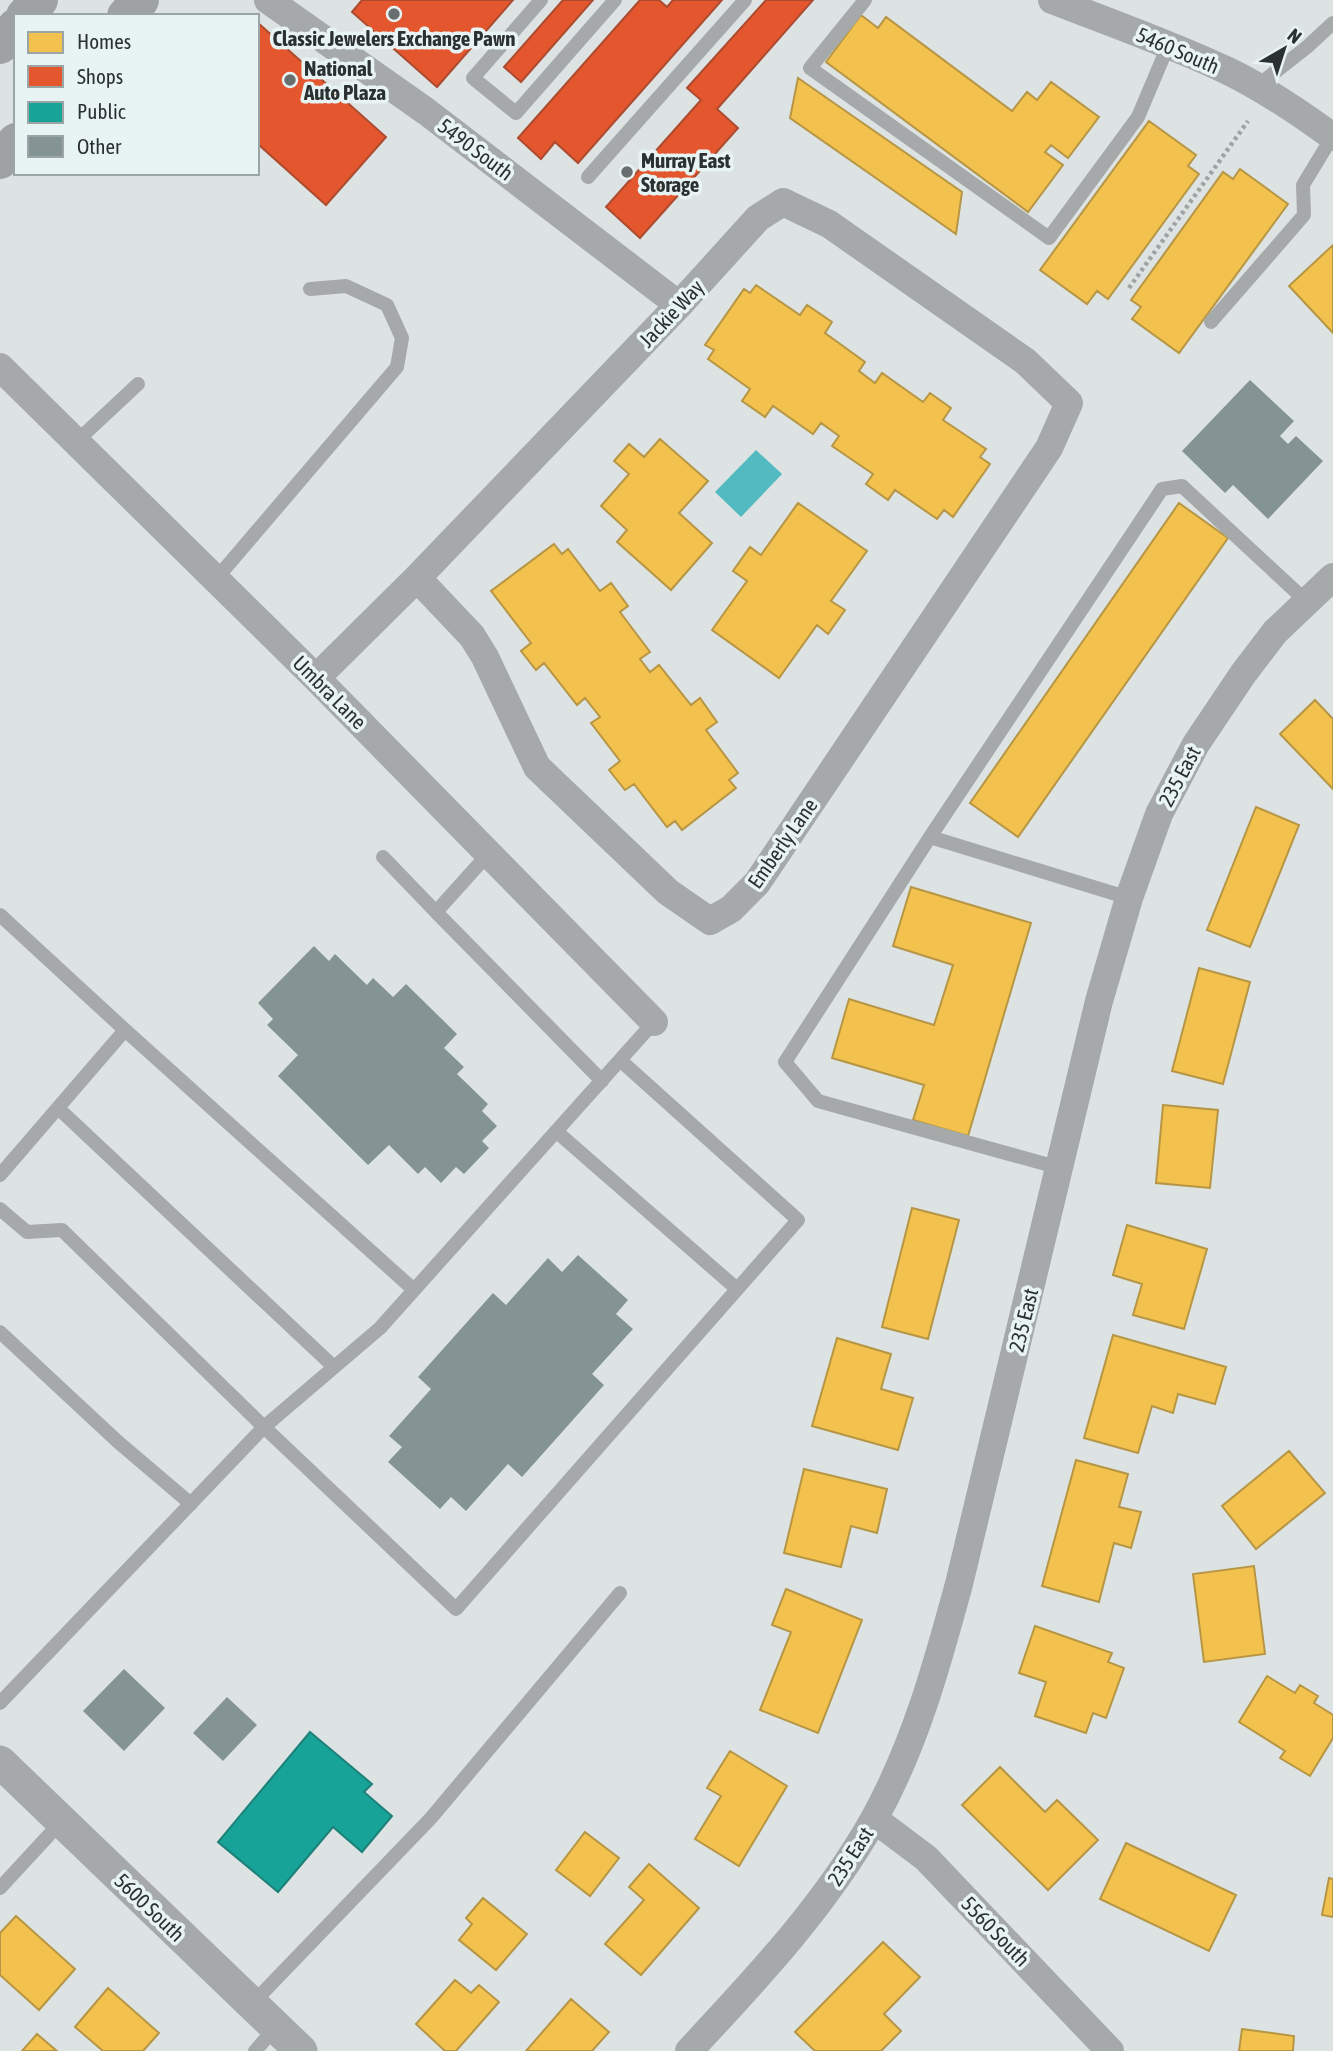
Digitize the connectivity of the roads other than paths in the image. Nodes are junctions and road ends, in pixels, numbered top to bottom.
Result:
1 (39, 0) edge
2 (140, 0) edge
3 (268, 0) edge
4 (541, 0) edge
5 (615, 0) edge
6 (744, 0) edge
7 (865, 0) edge
8 (1052, 0) edge
9 (1089, 6) edge
10 (28, 14) edge
11 (128, 14) edge
12 (1333, 23) edge
13 (14, 29) edge
14 (0, 45) edge
15 (1168, 46) junction
16 (1256, 87) junction
17 (1330, 130) edge
18 (14, 144) edge
19 (0, 160) edge
20 (589, 177) dead end
21 (310, 289) dead end
22 (679, 305) junction
23 (1211, 322) dead end
24 (0, 367) edge
25 (138, 384) dead end
26 (1069, 403) joint
27 (77, 441) junction
28 (417, 578) junction
29 (216, 579) junction
30 (1324, 590) edge
31 (316, 678) junction
32 (930, 837) junction
33 (489, 853) junction
34 (383, 856) dead end
35 (1129, 898) junction
36 (436, 912) junction
37 (0, 915) edge
38 (654, 1022) joint
39 (125, 1030) junction
40 (620, 1060) junction
41 (602, 1081) junction
42 (58, 1108) junction
43 (557, 1132) junction
44 (1060, 1168) junction
45 (0, 1175) edge
46 (0, 1209) edge
47 (737, 1289) junction
48 (414, 1290) junction
49 (0, 1332) edge
50 (334, 1367) junction
51 (264, 1427) junction
52 (191, 1504) junction
53 (620, 1593) dead end
54 (0, 1703) edge
55 (0, 1762) edge
56 (874, 1819) junction
57 (61, 1822) junction
58 (0, 1888) edge
59 (252, 2004) junction
60 (265, 2039) edge
61 (301, 2051) edge
62 (689, 2051) edge
63 (1110, 2051) edge

1 - 10 main road
2 - 11 main road
3 - 22 street, 5490 South
4 - 5 lane
6 - 20 lane
7 - 15 lane
8 - 9 street, 5460 South
9 - 15 street, 5460 South
12 - 16 lane
13 - 14 main road
15 - 16 street, 5460 South
16 - 17 street, 5460 South
17 - 23 lane
18 - 19 main road
21 - 29 lane
22 - 26 street, Jackie Way
22 - 28 street, Jackie Way
24 - 27 street, Umbra Lane
25 - 27 lane
26 - 28 street, Emberly Lane
27 - 29 street, Umbra Lane
28 - 31 street, Jackie Way
29 - 31 street, Umbra Lane
30 - 32 lane
30 - 35 street, 235 East
31 - 33 street, Umbra Lane
32 - 35 lane
32 - 44 lane
33 - 36 lane
33 - 38 street, Umbra Lane
34 - 36 lane
35 - 44 street, 235 East
36 - 41 lane
37 - 39 lane
38 - 40 lane
39 - 42 lane
39 - 48 lane
40 - 41 lane
40 - 47 lane
41 - 43 lane
42 - 45 lane
42 - 50 lane
43 - 47 lane
43 - 48 lane
44 - 56 street, 235 East
46 - 51 lane
47 - 51 lane
48 - 50 lane
49 - 52 lane
50 - 51 lane
51 - 52 lane
52 - 54 lane
53 - 59 lane
55 - 57 street, 5600 South
56 - 62 street, 235 East
56 - 63 street, 5560 South
57 - 58 lane
57 - 59 street, 5600 South
59 - 60 street, 5600 South
60 - 61 street, 5600 South

